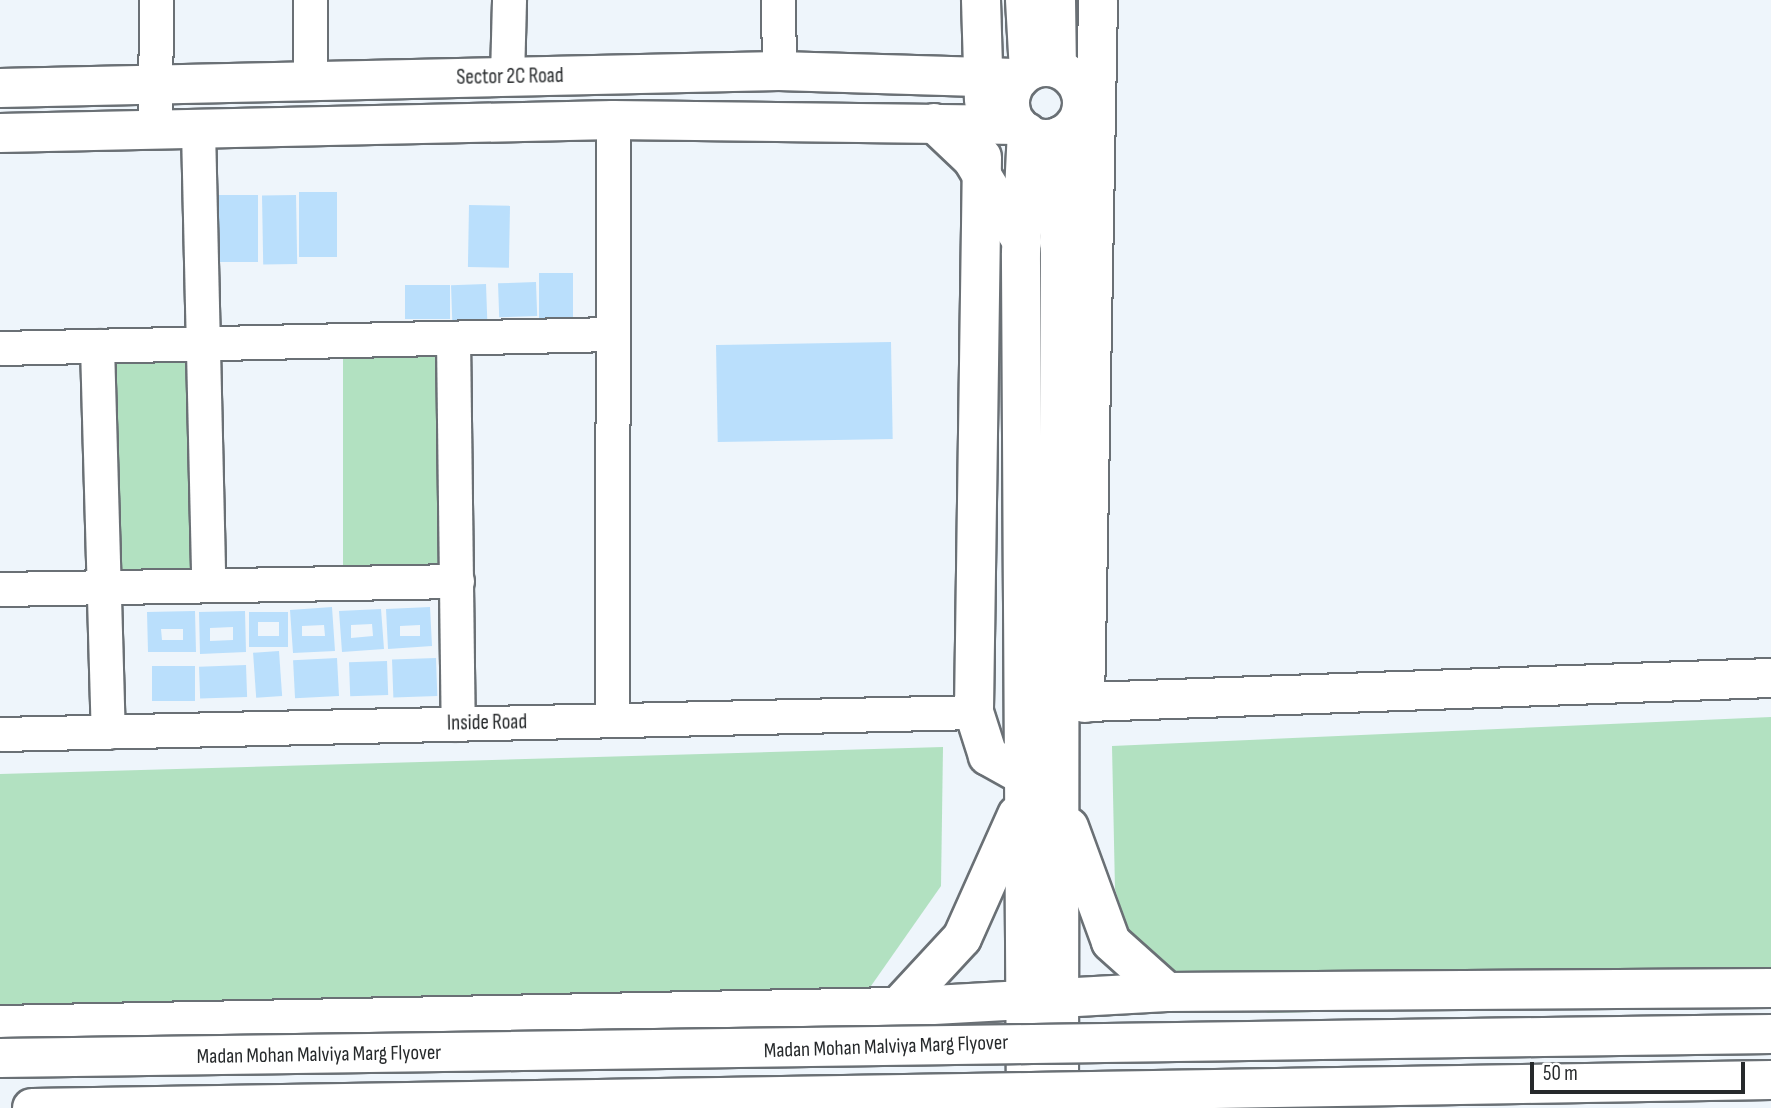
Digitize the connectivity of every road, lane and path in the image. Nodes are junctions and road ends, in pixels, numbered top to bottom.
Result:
1 (156, 0) edge
2 (310, 0) edge
3 (509, 0) edge
4 (778, 0) edge
5 (981, 0) edge
6 (1025, 0) edge
7 (1056, 0) edge
8 (1098, 0) edge
9 (779, 71) junction
10 (1036, 72) junction
11 (507, 77) junction
12 (983, 77) junction
13 (310, 81) junction
14 (155, 85) junction
15 (0, 88) edge
16 (613, 120) junction
17 (934, 124) junction
18 (198, 129) junction
19 (1022, 129) junction
20 (155, 130) junction
21 (0, 133) edge
22 (981, 173) junction
23 (1022, 242) junction
24 (613, 334) junction
25 (453, 338) junction
26 (202, 344) junction
27 (97, 346) junction
28 (0, 348) edge
29 (457, 581) junction
30 (208, 585) junction
31 (104, 587) junction
32 (0, 589) edge
33 (1771, 678) edge
34 (1072, 703) junction
35 (974, 712) junction
36 (612, 720) junction
37 (458, 724) junction
38 (108, 732) junction
39 (0, 734) edge
40 (1036, 791) junction
41 (1771, 988) edge
42 (1167, 992) junction
43 (1042, 998) junction
44 (898, 1007) junction
45 (0, 1025) edge
46 (1771, 1034) edge
47 (0, 1058) edge
48 (1771, 1080) edge
49 (32, 1108) edge
50 (1026, 1108) edge
51 (1059, 1108) edge

1 - 14 street
2 - 13 street
3 - 11 street
4 - 9 street
5 - 12 main road
6 - 10 main road
7 - 10 main road
8 - 34 main road
9 - 11 main road, Sector 2C Road
9 - 12 main road, Sector 2C Road
10 - 12 main road, Sector 2C Road
10 - 19 main road
10 - 19 main road
11 - 13 main road, Sector 2C Road
12 - 19 main road
13 - 14 main road, Sector 2C Road
14 - 15 main road, Sector 2C Road
14 - 20 street
16 - 17 main road
16 - 18 main road
16 - 24 street
17 - 19 main road
17 - 22 main road
18 - 20 main road
18 - 26 street
19 - 22 main road
19 - 23 main road
19 - 34 main road
20 - 21 main road
22 - 23 main road
22 - 35 main road
23 - 40 main road
24 - 25 street
24 - 36 street
25 - 26 street
25 - 29 street
26 - 27 street
26 - 30 street
27 - 28 street
27 - 31 street
29 - 30 street
29 - 37 street
30 - 31 street
31 - 32 street
31 - 38 street
33 - 34 main road
34 - 40 main road
35 - 36 street, Inside Road
35 - 40 main road
36 - 37 street, Inside Road
37 - 38 street, Inside Road
38 - 39 street, Inside Road
40 - 42 main road
40 - 43 main road
40 - 44 main road
41 - 42 main road
42 - 43 main road
43 - 44 main road
43 - 50 main road
43 - 51 main road
44 - 45 main road
46 - 47 main road, Madan Mohan Malviya Marg Flyover, bridge
48 - 49 main road, Madan Mohan Malviya Marg Flyover, bridge

